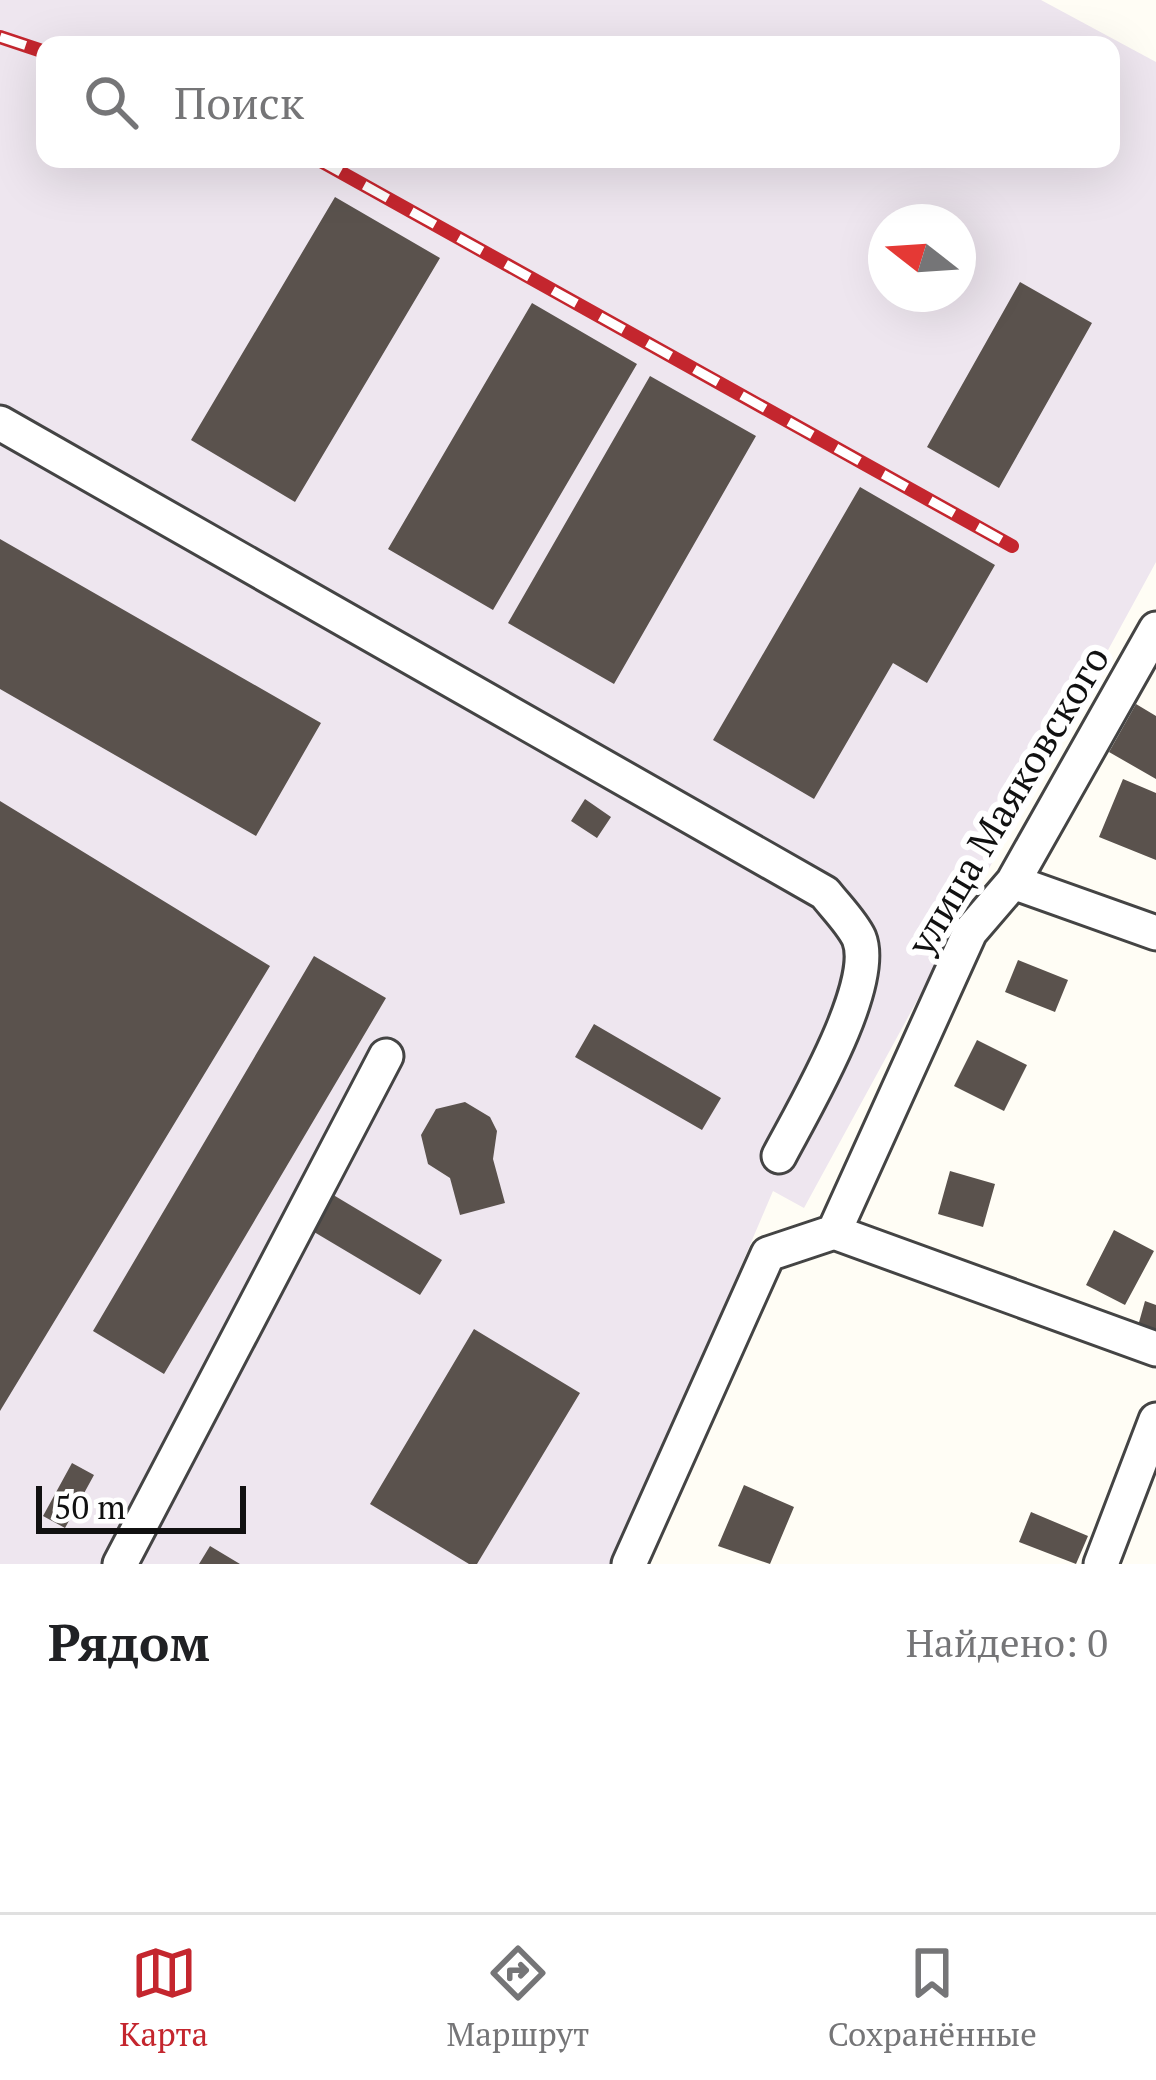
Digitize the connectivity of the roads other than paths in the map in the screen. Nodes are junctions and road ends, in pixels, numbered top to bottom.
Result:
1 (0, 423) edge
2 (1156, 629) edge
3 (1013, 882) junction
4 (1156, 933) edge
5 (386, 1056) dead end
6 (779, 1156) dead end
7 (834, 1232) junction
8 (1156, 1349) edge
9 (1156, 1420) edge
10 (120, 1564) edge
11 (629, 1564) edge
12 (1100, 1564) edge

1 - 6 street
2 - 3 street, улица Маяковского
3 - 4 street
3 - 7 street, улица Маяковского
5 - 10 street
7 - 8 street
7 - 11 street
9 - 12 street

